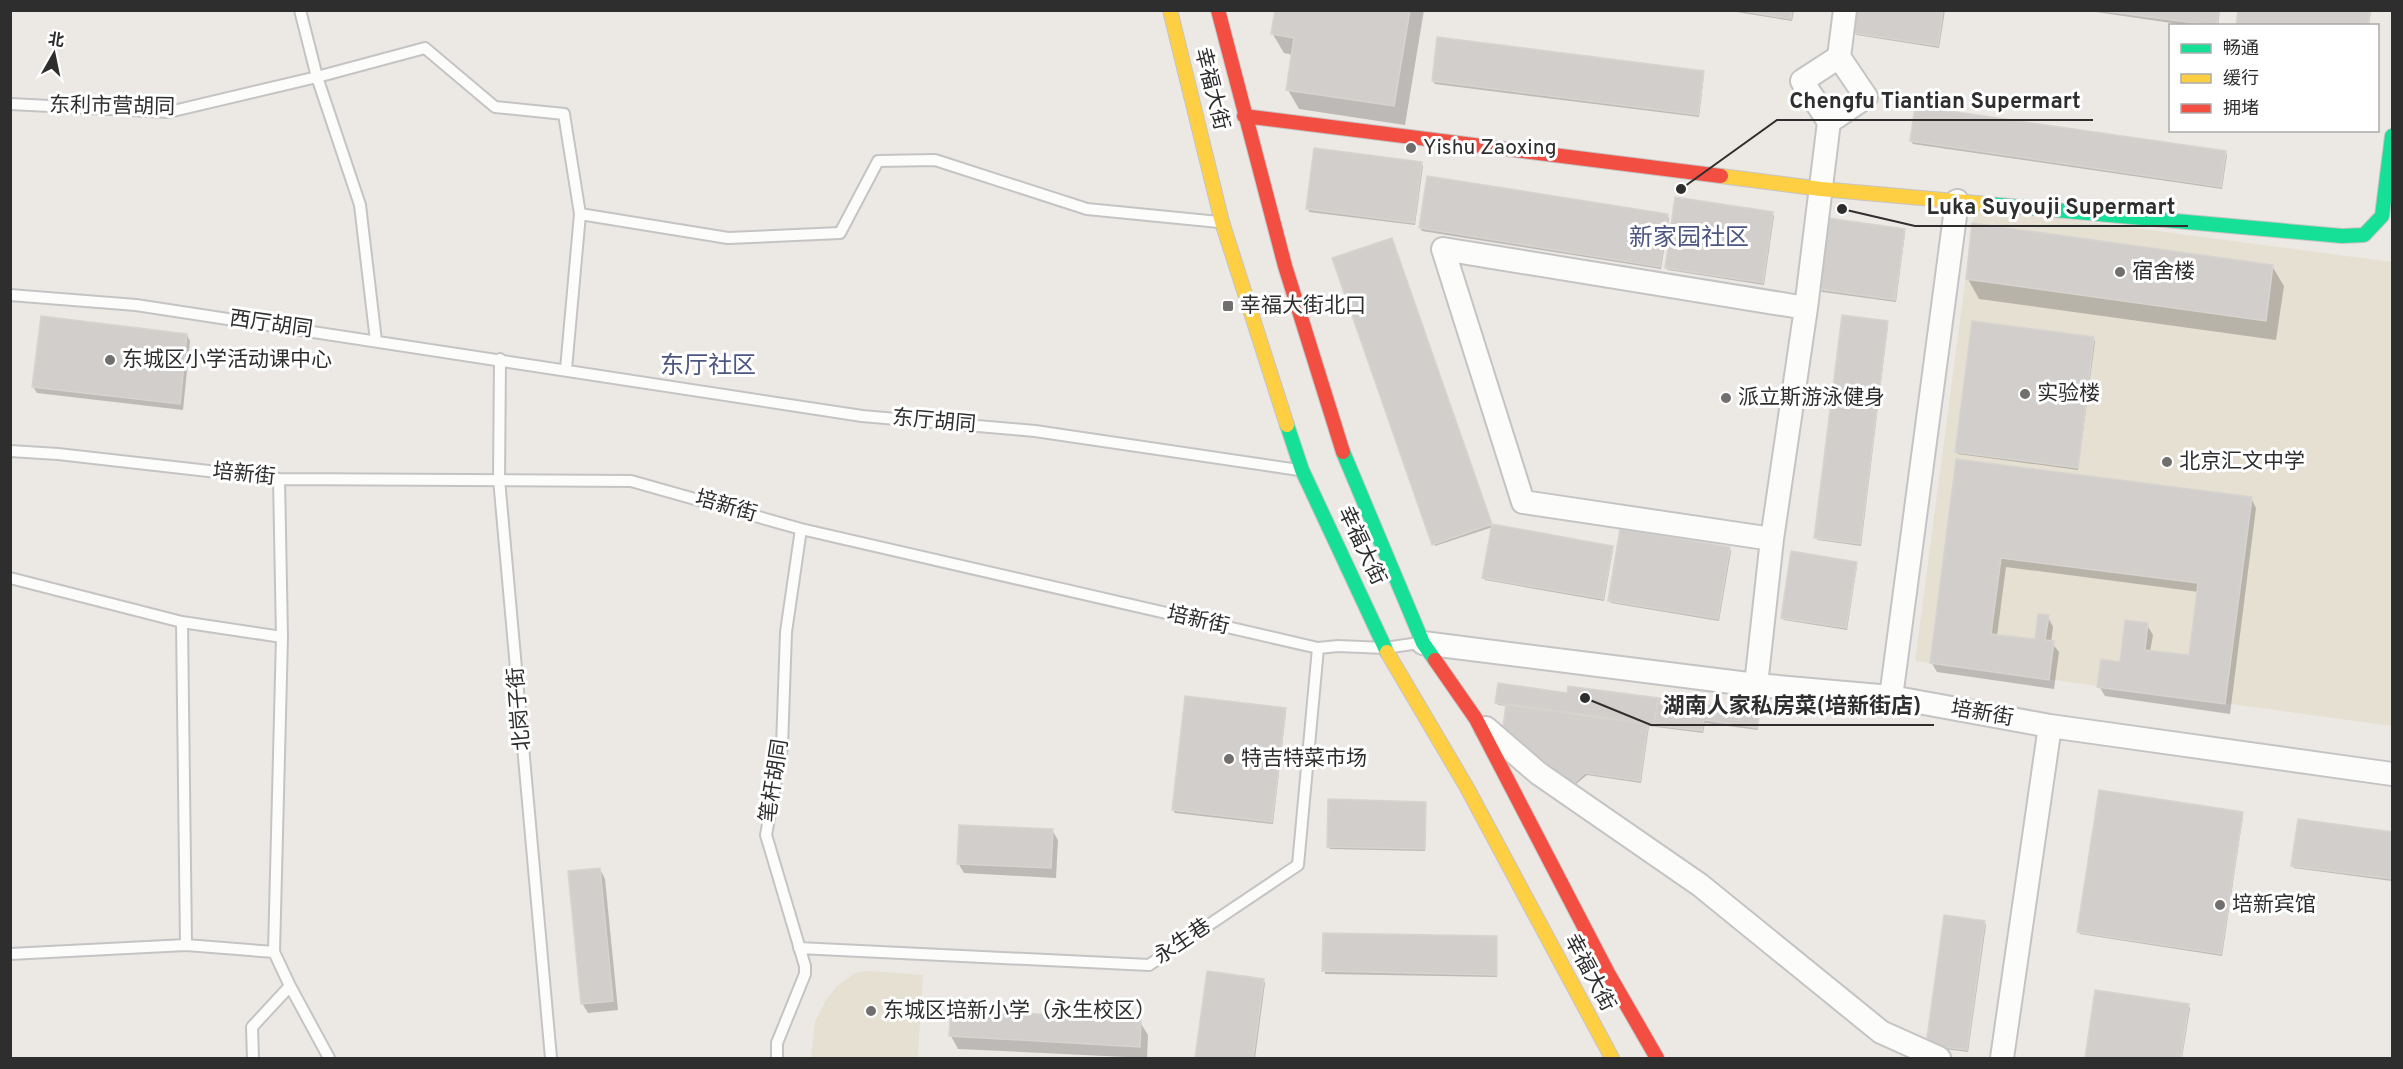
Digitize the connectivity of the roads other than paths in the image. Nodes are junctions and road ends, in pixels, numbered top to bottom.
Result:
1 (300, 10) edge
2 (1170, 10) edge
3 (1218, 10) edge
4 (1845, 10) edge
5 (1839, 57) junction
6 (317, 77) junction
7 (10, 104) edge
8 (1244, 116) junction
9 (1829, 122) junction
10 (2392, 136) edge
11 (2390, 168) edge
12 (1821, 189) junction
13 (1957, 201) junction
14 (580, 214) junction
15 (1222, 222) junction
16 (10, 296) edge
17 (1806, 308) junction
18 (376, 341) junction
19 (500, 359) junction
20 (566, 369) junction
21 (10, 451) edge
22 (1302, 470) junction
23 (499, 478) junction
24 (279, 479) junction
25 (801, 529) junction
26 (1772, 539) junction
27 (10, 578) edge
28 (182, 622) junction
29 (282, 636) junction
30 (1423, 643) junction
31 (1318, 648) junction
32 (1385, 648) junction
33 (1756, 685) junction
34 (1891, 697) junction
35 (1476, 719) junction
36 (2050, 726) junction
37 (2392, 774) edge
38 (186, 945) junction
39 (799, 948) junction
40 (274, 952) junction
41 (10, 954) edge
42 (290, 986) junction
43 (253, 1059) edge
44 (329, 1059) edge
45 (551, 1059) edge
46 (777, 1059) edge
47 (1612, 1059) edge
48 (1657, 1059) edge
49 (1939, 1059) edge
50 (2002, 1059) edge

1 - 6 lane
2 - 15 main road, 幸福大街
3 - 8 main road, 幸福大街
4 - 5 street
5 - 9 street
5 - 9 street
6 - 7 lane, 东利市营胡同
6 - 14 lane, 东利市营胡同
6 - 18 lane
8 - 12 main road
8 - 30 main road, 幸福大街
9 - 12 street
10 - 11 main road
11 - 13 main road
12 - 13 main road
12 - 17 street
13 - 34 street
14 - 15 lane
14 - 20 lane
15 - 22 main road, 幸福大街
16 - 18 lane, 西厅胡同
17 - 26 street
17 - 26 street
18 - 19 lane, 西厅胡同
19 - 20 lane, 西厅胡同
19 - 23 lane, 北岗子街
20 - 22 lane, 东厅胡同
21 - 24 lane, 培新街
22 - 32 main road, 幸福大街
23 - 24 lane, 培新街
23 - 25 lane, 培新街
23 - 45 lane, 北岗子街
24 - 29 lane
25 - 31 lane, 培新街
25 - 39 lane, 笔杆胡同
26 - 33 street
27 - 28 lane
28 - 29 lane
28 - 38 lane
29 - 40 lane
30 - 32 lane, 培新街
30 - 33 street, 培新街
30 - 35 main road, 幸福大街
31 - 32 lane, 培新街
31 - 39 lane, 永生巷
32 - 47 main road, 幸福大街
33 - 34 street, 培新街
34 - 36 street, 培新街
35 - 48 main road, 幸福大街
35 - 49 street
36 - 37 street, 培新街
36 - 50 street
38 - 40 lane
38 - 41 lane
39 - 46 lane, 笔杆胡同
40 - 42 lane
42 - 43 lane
42 - 44 lane

